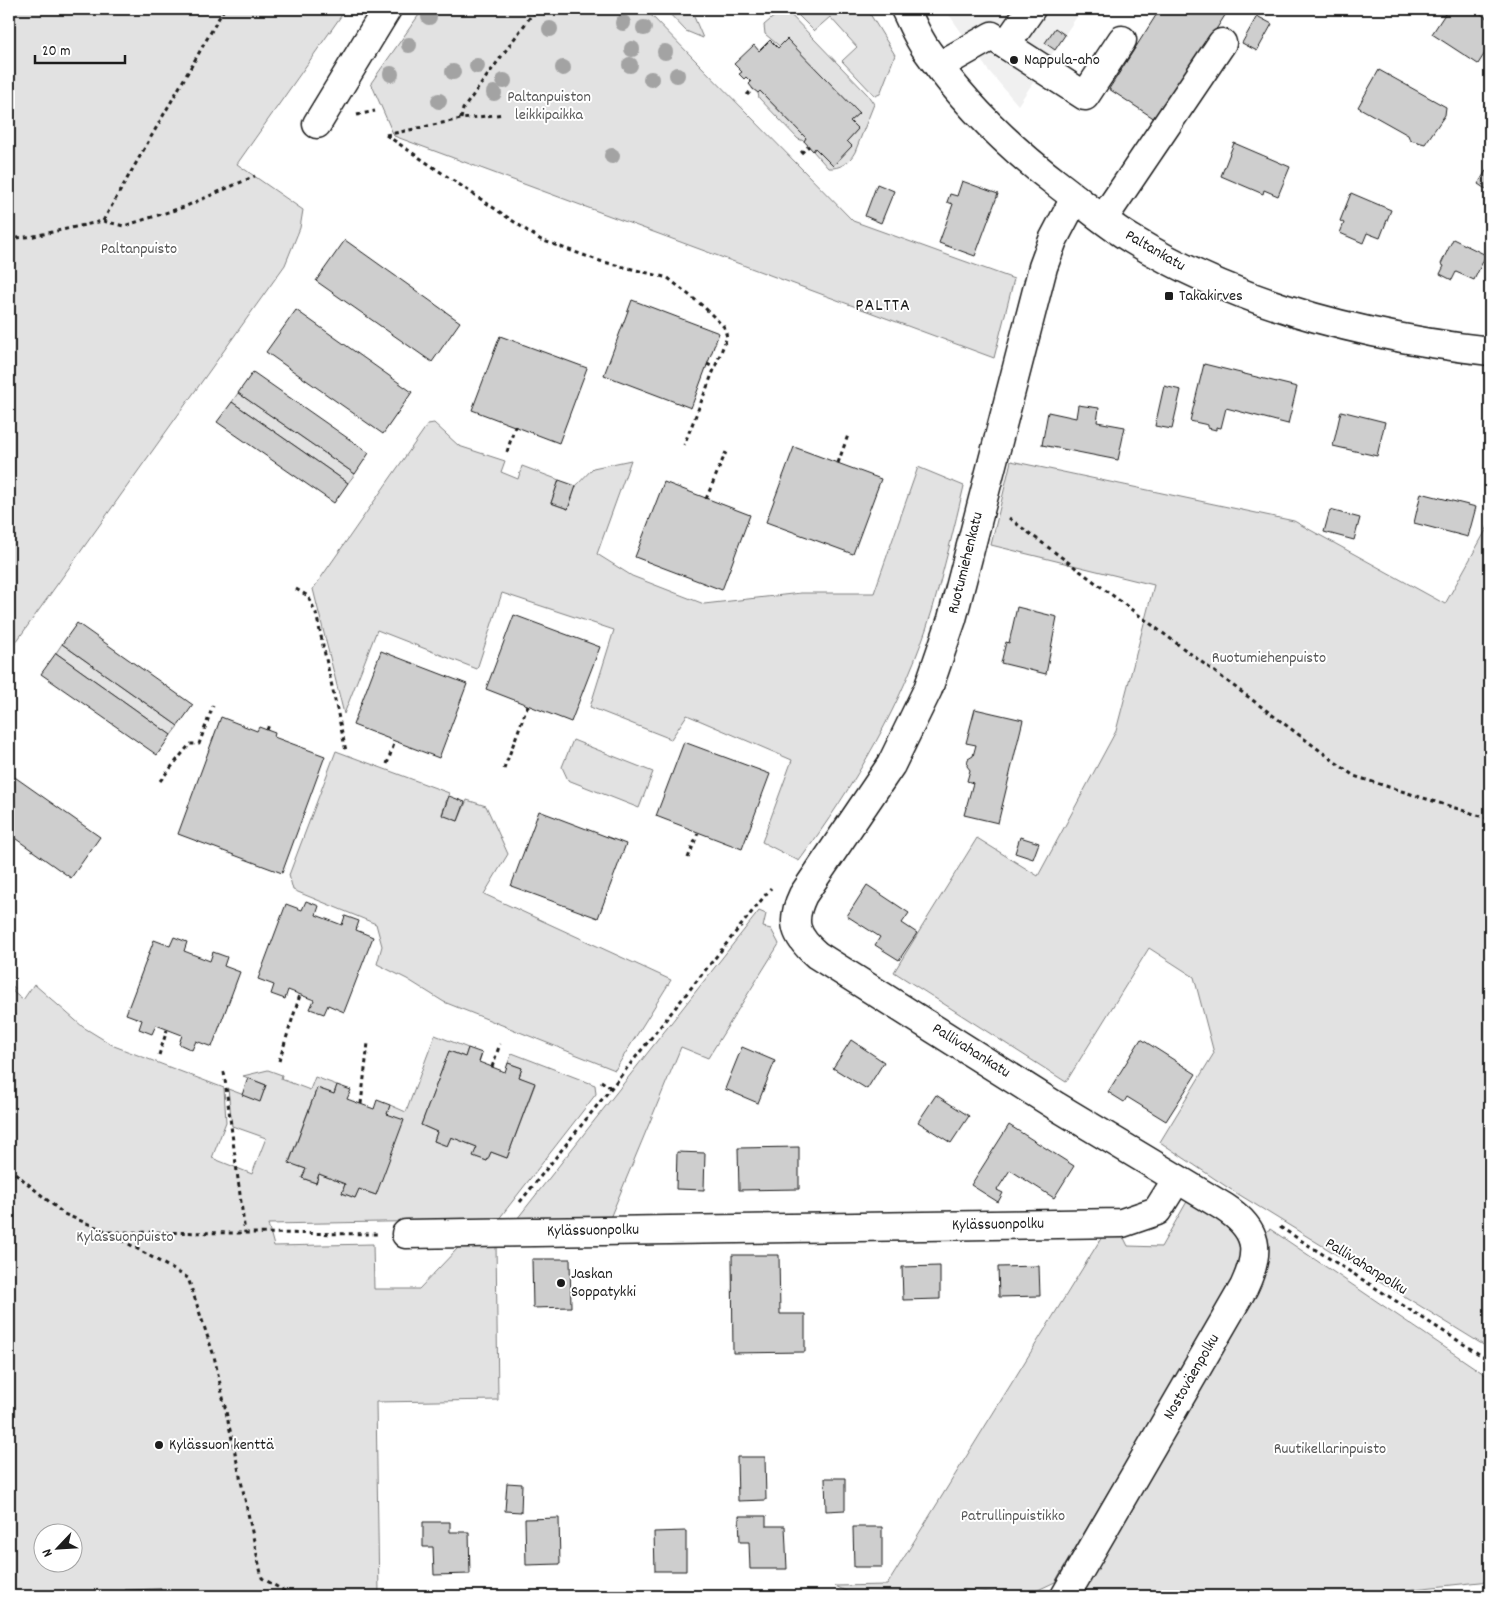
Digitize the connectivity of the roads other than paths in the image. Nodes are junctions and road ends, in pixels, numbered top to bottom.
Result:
1 (387, 9) edge
2 (905, 9) edge
3 (1031, 9) edge
4 (1122, 40) dead end
5 (1222, 43) dead end
6 (1006, 45) junction
7 (939, 66) junction
8 (318, 124) dead end
9 (1075, 198) junction
10 (1103, 219) junction
11 (1490, 351) edge
12 (799, 902) joint
13 (1177, 1179) junction
14 (406, 1234) road end
15 (1065, 1596) edge

1 - 8 street
2 - 7 street, Paltankatu
3 - 6 street
4 - 6 street
5 - 10 street
6 - 7 street
7 - 9 street, Paltankatu
9 - 10 street, Paltankatu
9 - 12 street, Ruotumiehenkatu
10 - 11 street, Paltankatu
12 - 13 street, Pallivahankatu
13 - 14 street, Kylässuonpolku
13 - 15 street, Nostoväenpolku

